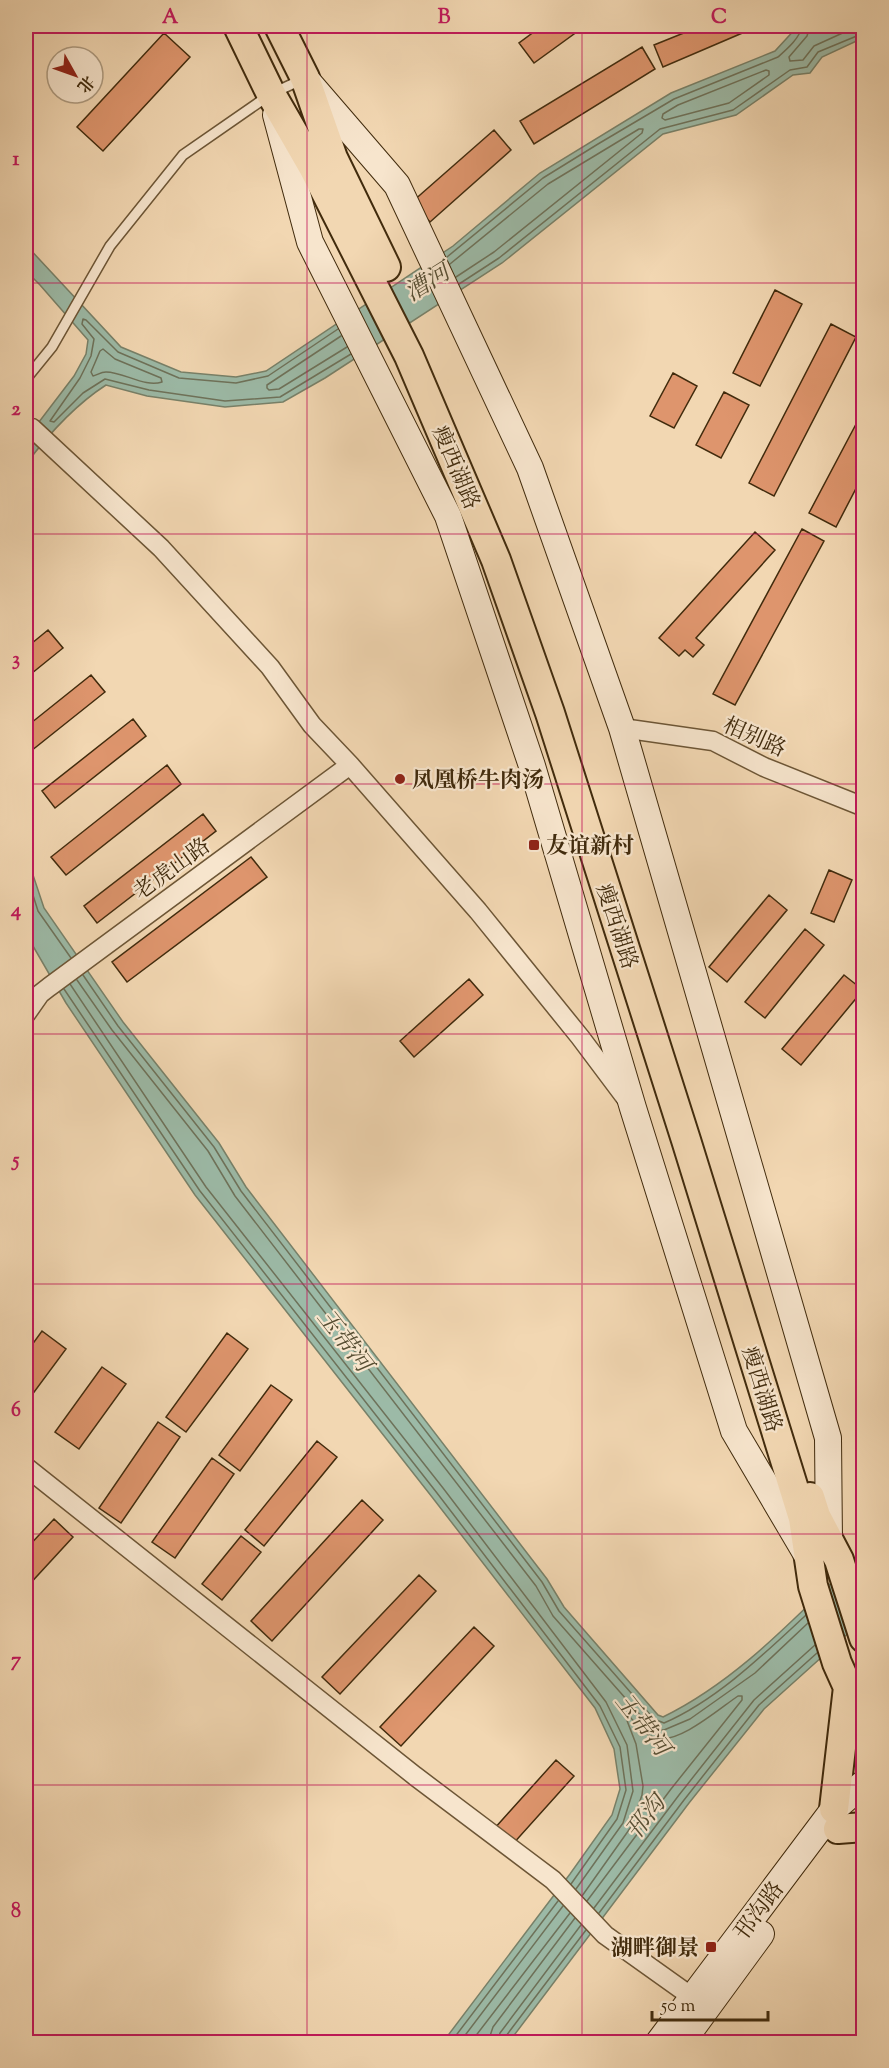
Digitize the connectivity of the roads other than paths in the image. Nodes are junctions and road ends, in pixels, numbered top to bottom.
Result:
1 (238, 26) edge
2 (279, 26) edge
3 (305, 78) junction
4 (271, 94) junction
5 (378, 273) junction
6 (26, 379) edge
7 (29, 425) edge
8 (621, 728) junction
9 (350, 765) junction
10 (864, 807) edge
11 (26, 1014) edge
12 (633, 1108) junction
13 (26, 1467) edge
14 (826, 1553) junction
15 (863, 1636) edge
16 (842, 1675) junction
17 (864, 1723) edge
18 (864, 1783) edge
19 (864, 1805) edge
20 (845, 1822) edge
21 (692, 1997) junction
22 (659, 2043) edge
23 (682, 2043) edge

1 - 4 main road, 瘦西湖路
2 - 3 main road, 瘦西湖路
3 - 4 lane
3 - 5 main road, 瘦西湖路
3 - 8 street
4 - 5 main road, 瘦西湖路
4 - 6 lane
4 - 12 street
5 - 14 main road, 瘦西湖路
7 - 9 street
8 - 10 street, 相别路
8 - 14 street
9 - 11 street, 老虎山路
9 - 12 street
12 - 14 street
13 - 21 street
14 - 15 main road, 瘦西湖路
14 - 16 main road, 瘦西湖路
16 - 17 main road, 瘦西湖路
16 - 20 main road
18 - 20 street, 邗沟路
19 - 20 street, 邗沟路
20 - 21 street, 邗沟路
20 - 23 street, 邗沟路
21 - 22 street, 邗沟路

